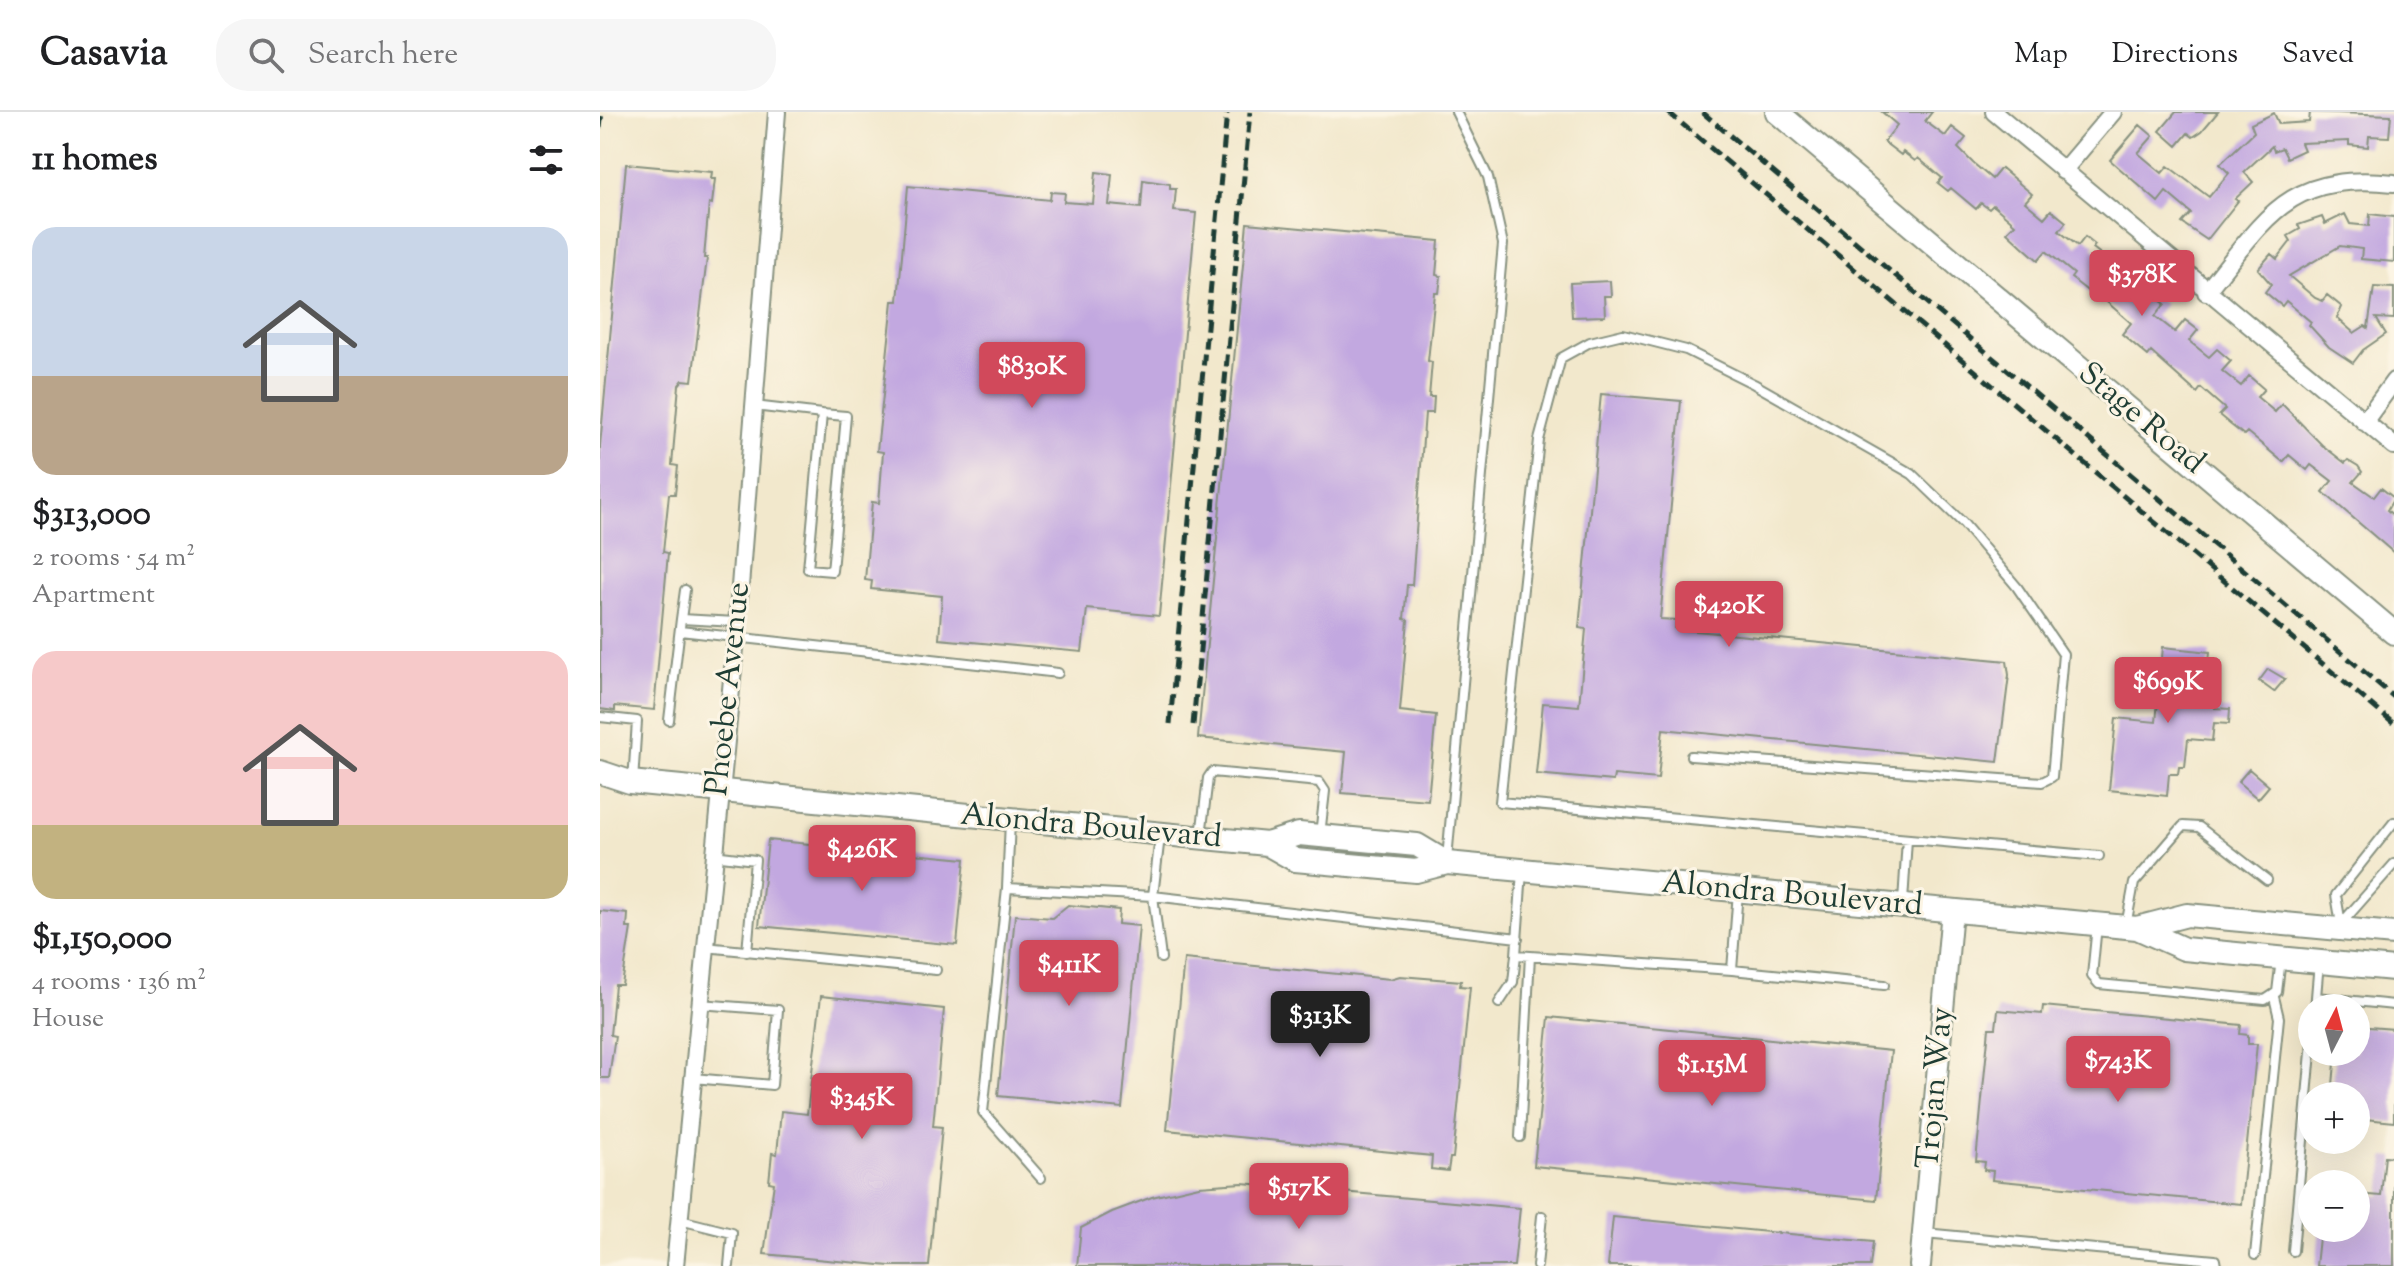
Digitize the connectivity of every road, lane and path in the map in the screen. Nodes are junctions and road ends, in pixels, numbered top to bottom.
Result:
1 (777, 112) edge
2 (1456, 112) edge
3 (1777, 112) edge
4 (1994, 112) edge
5 (2113, 112) edge
6 (2063, 171) junction
7 (2394, 183) edge
8 (2206, 292) junction
9 (2394, 381) edge
10 (754, 406) junction
11 (822, 414) junction
12 (2364, 422) junction
13 (2394, 446) edge
14 (685, 590) dead end
15 (681, 619) junction
16 (737, 630) junction
17 (680, 631) junction
18 (2394, 633) edge
19 (1058, 673) dead end
20 (600, 717) edge
21 (669, 720) dead end
22 (1691, 756) dead end
23 (600, 772) edge
24 (631, 782) junction
25 (600, 787) edge
26 (719, 791) junction
27 (1010, 819) junction
28 (2394, 822) edge
29 (1160, 834) junction
30 (1320, 836) junction
31 (1200, 838) junction
32 (1907, 839) junction
33 (1267, 844) junction
34 (713, 855) junction
35 (2099, 856) dead end
36 (1447, 863) junction
37 (2394, 864) edge
38 (1522, 870) junction
39 (2267, 880) dead end
40 (1007, 888) junction
41 (1738, 890) junction
42 (1153, 896) junction
43 (1903, 905) junction
44 (1952, 910) junction
45 (2097, 924) junction
46 (2339, 926) junction
47 (2132, 928) junction
48 (2394, 934) edge
49 (1518, 938) junction
50 (704, 947) junction
51 (747, 952) junction
52 (1516, 955) junction
53 (1530, 956) junction
54 (1161, 958) dead end
55 (2281, 959) junction
56 (2319, 962) junction
57 (2394, 969) edge
58 (936, 970) dead end
59 (1732, 970) junction
60 (1884, 985) dead end
61 (2316, 994) edge
62 (2274, 997) junction
63 (1499, 1003) dead end
64 (2370, 1003) edge
65 (699, 1004) junction
66 (2394, 1005) edge
67 (2310, 1066) edge
68 (692, 1078) junction
69 (1520, 1137) dead end
70 (1041, 1178) dead end
71 (1542, 1216) dead end
72 (679, 1220) junction
73 (1923, 1233) junction
74 (2293, 1251) dead end
75 (2255, 1255) dead end
76 (675, 1266) edge
77 (729, 1266) edge
78 (1537, 1266) edge
79 (1920, 1266) edge
80 (2216, 1266) edge

1 - 10 street, Phoebe Avenue
2 - 36 lane
3 - 18 main road, Stage Road
4 - 6 street
5 - 6 street
6 - 8 street
7 - 8 street
8 - 12 street
9 - 12 street
10 - 11 lane
10 - 16 street, Phoebe Avenue
11 - 11 lane
12 - 13 street
14 - 15 lane
15 - 16 lane
15 - 17 lane
16 - 17 lane
16 - 19 lane
16 - 26 street, Phoebe Avenue
17 - 21 lane
20 - 24 lane
22 - 32 lane
23 - 24 main road, Alondra Boulevard
24 - 25 main road, Alondra Boulevard
24 - 26 main road, Alondra Boulevard
26 - 27 main road, Alondra Boulevard
26 - 34 street, Phoebe Avenue
27 - 29 main road, Alondra Boulevard
27 - 40 lane
28 - 46 lane
29 - 31 main road, Alondra Boulevard
29 - 42 lane
30 - 31 lane
30 - 33 main road, Alondra Boulevard
30 - 36 main road, Alondra Boulevard
31 - 33 main road, Alondra Boulevard
32 - 35 lane
32 - 43 lane
33 - 36 main road, Alondra Boulevard
34 - 50 street, Phoebe Avenue
34 - 51 lane
36 - 38 main road, Alondra Boulevard
37 - 46 lane
38 - 41 main road, Alondra Boulevard
38 - 49 lane
39 - 47 lane
40 - 42 lane
40 - 70 lane
41 - 43 main road, Alondra Boulevard
41 - 59 lane
42 - 49 lane
42 - 54 lane
43 - 44 main road, Alondra Boulevard
44 - 45 main road, Alondra Boulevard
44 - 73 street, Trojan Way
45 - 47 main road, Alondra Boulevard
45 - 62 lane
46 - 47 main road, Alondra Boulevard
46 - 48 main road, Alondra Boulevard
47 - 55 main road, Alondra Boulevard
49 - 52 lane
50 - 51 lane
50 - 65 street, Phoebe Avenue
51 - 58 lane
52 - 53 lane
52 - 63 lane
53 - 59 lane
53 - 69 lane
55 - 56 main road, Alondra Boulevard
55 - 62 lane
56 - 57 main road, Alondra Boulevard
56 - 61 lane
59 - 60 lane
62 - 75 lane
64 - 66 lane
65 - 68 street, Phoebe Avenue
65 - 68 lane
67 - 74 lane
68 - 72 street, Phoebe Avenue
71 - 78 lane
72 - 76 street, Phoebe Avenue
72 - 77 lane
73 - 79 street, Trojan Way
73 - 80 lane

